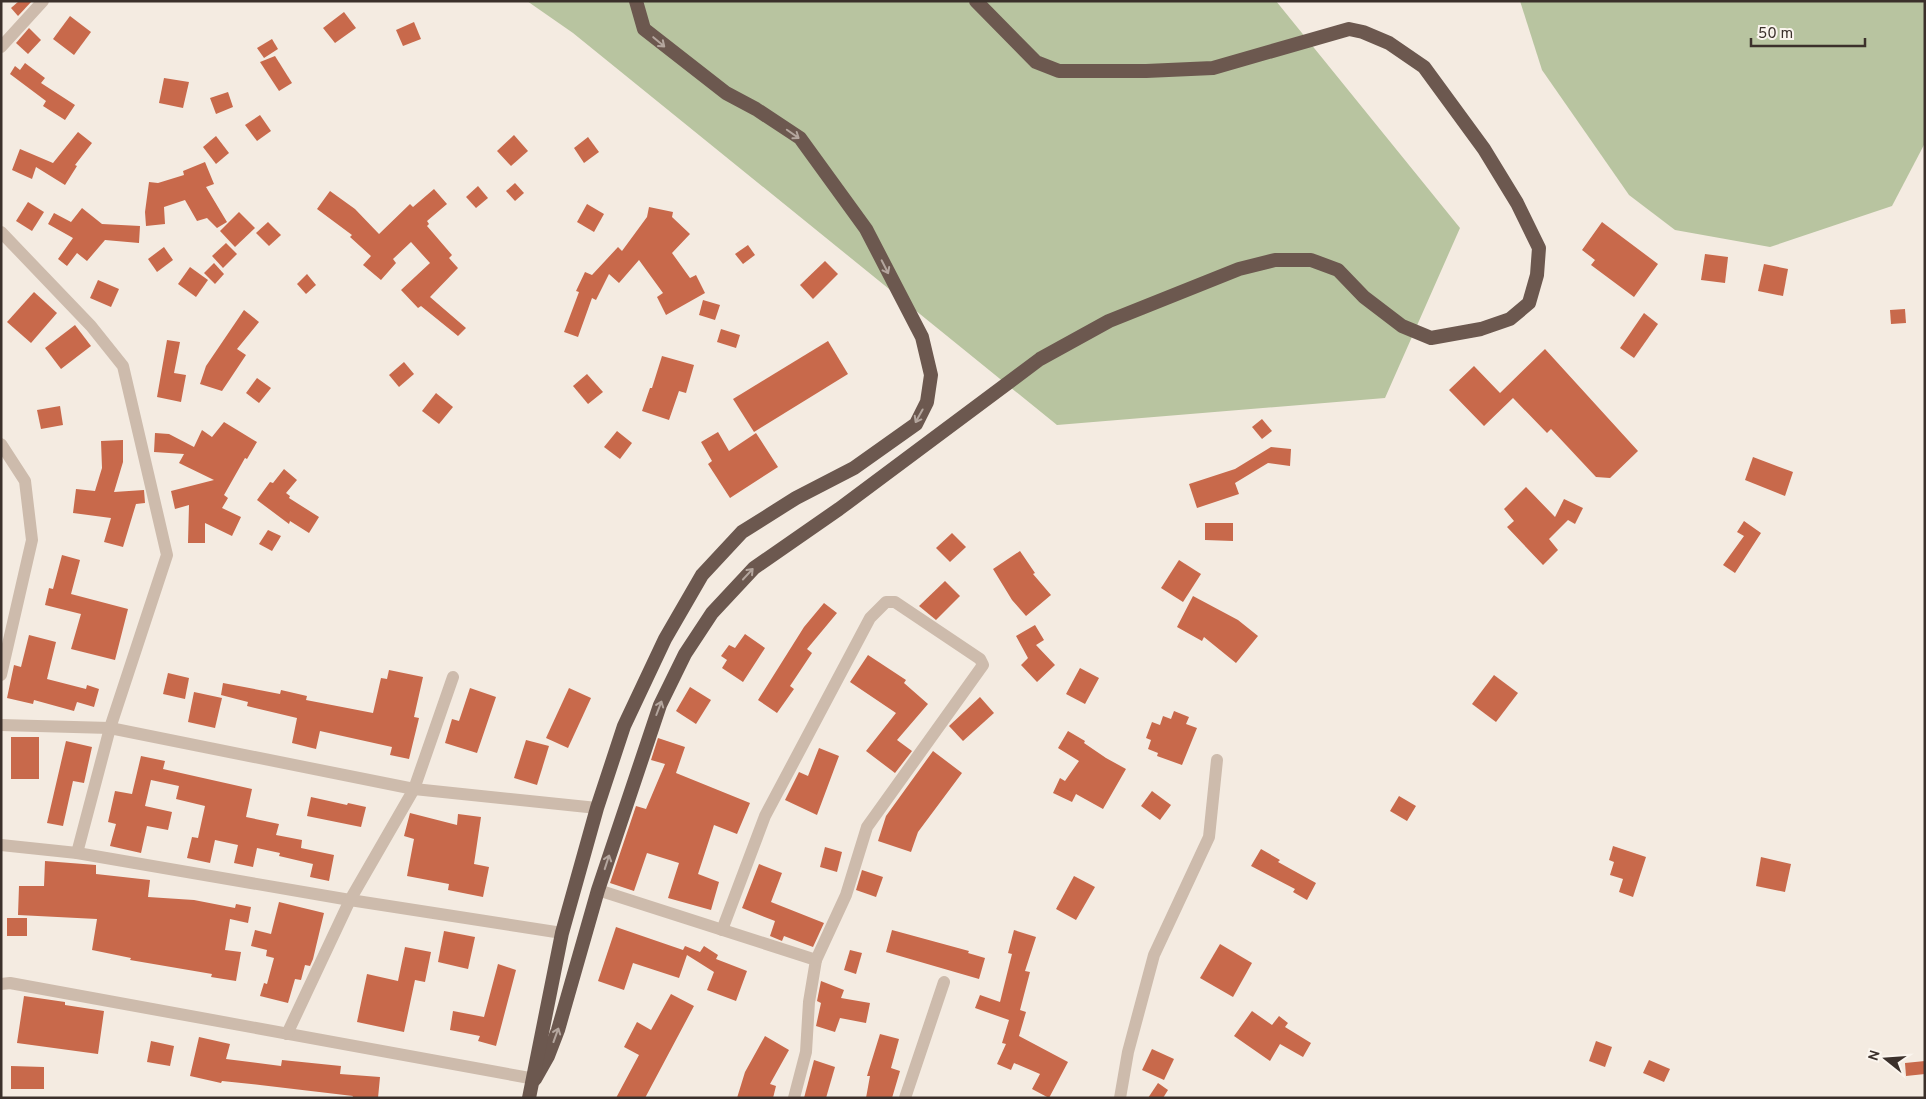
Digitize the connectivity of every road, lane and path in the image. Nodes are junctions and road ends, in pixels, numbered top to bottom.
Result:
1 (43, 1) edge
2 (636, 1) edge
3 (976, 1) edge
4 (1, 48) edge
5 (1, 232) edge
6 (1, 444) edge
7 (1, 675) edge
8 (452, 677) dead end
9 (1, 725) edge
10 (110, 728) junction
11 (1217, 760) dead end
12 (414, 788) junction
13 (597, 808) junction
14 (1, 844) edge
15 (77, 853) junction
16 (598, 890) junction
17 (350, 900) junction
18 (722, 930) junction
19 (562, 933) junction
20 (816, 960) junction
21 (944, 982) dead end
22 (1, 984) edge
23 (287, 1034) junction
24 (535, 1078) junction
25 (529, 1098) edge
26 (794, 1098) edge
27 (905, 1098) edge
28 (1120, 1098) edge

1 - 4 street
2 -> 13 highway
16 -> 3 highway
5 - 10 street
6 - 7 street
8 - 12 street
9 - 10 street
10 - 12 street
10 - 15 street
11 - 28 street
12 - 13 street
12 - 17 street
13 - 19 highway
14 - 15 street
15 - 17 street
16 - 18 street
24 -> 16 highway
17 - 19 street
17 - 23 street
18 - 20 street
18 - 20 street
19 - 24 highway
20 - 26 street
21 - 27 street
22 - 23 street
23 - 24 street
24 - 25 highway

